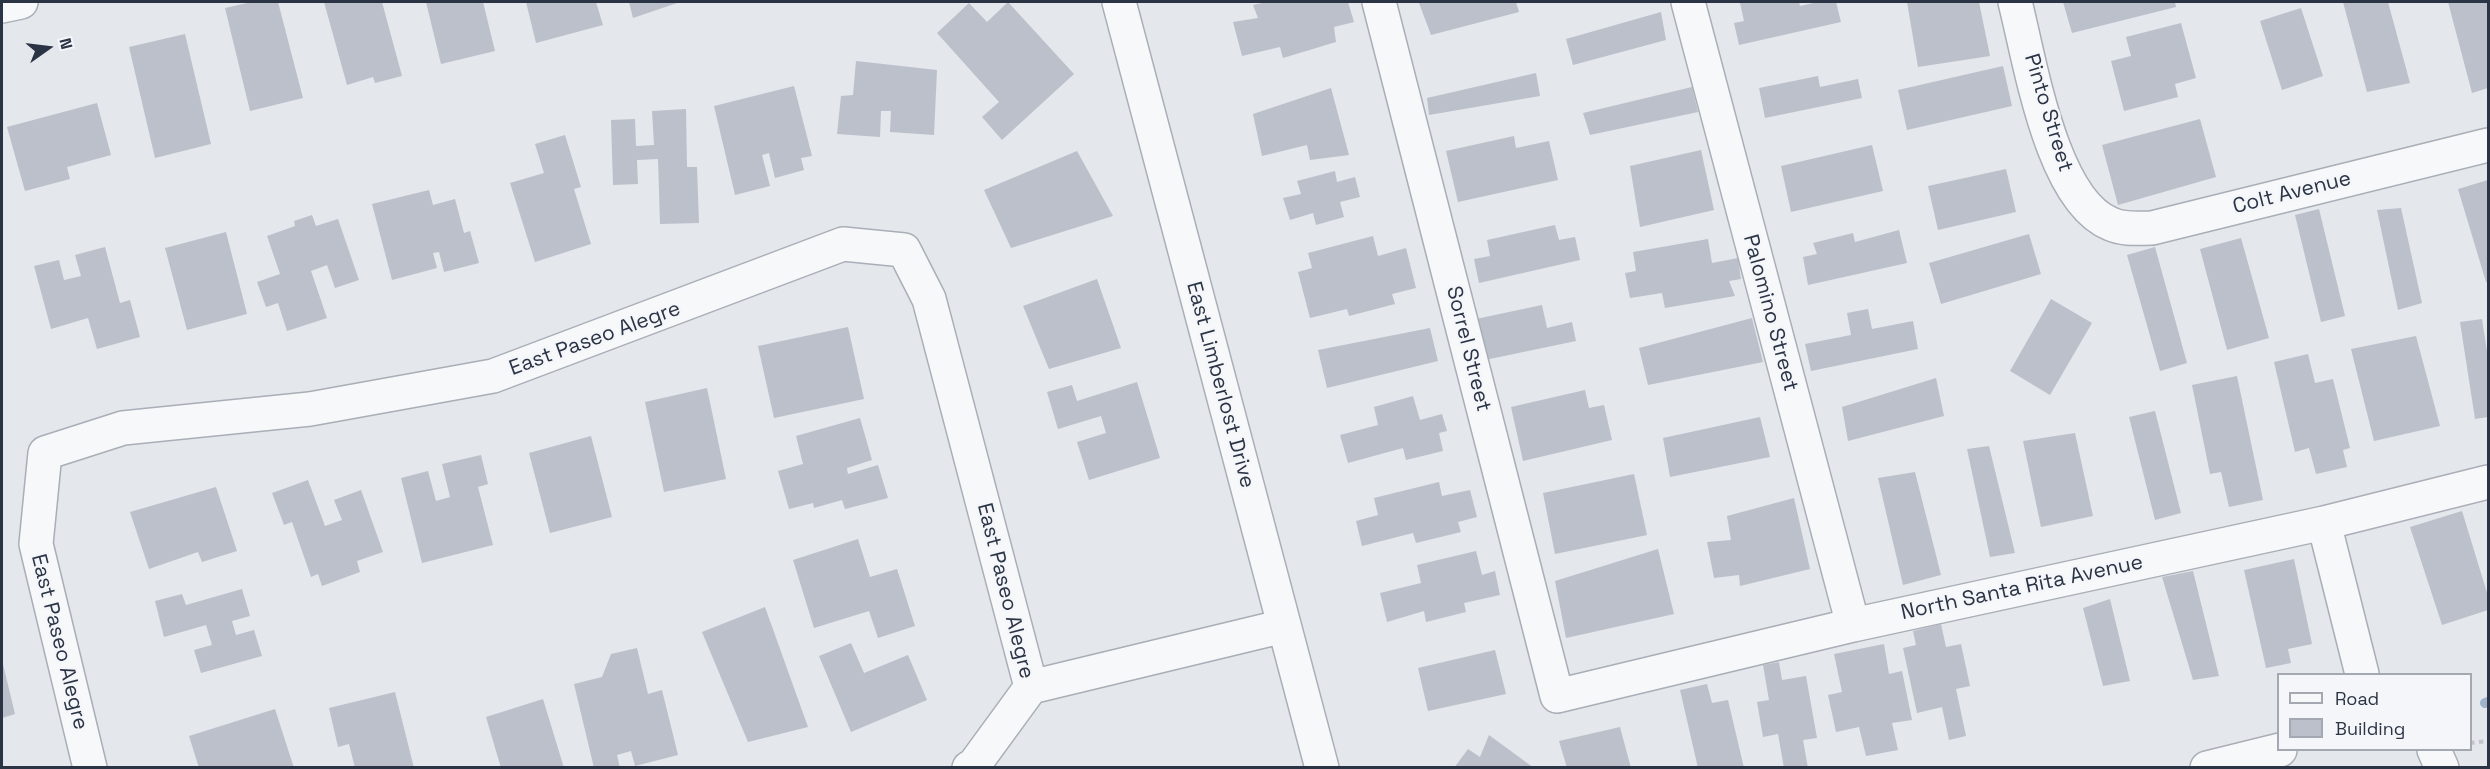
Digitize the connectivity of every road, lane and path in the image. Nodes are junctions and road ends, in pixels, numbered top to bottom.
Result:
1 (21, 2) edge
2 (1119, 2) edge
3 (1379, 2) edge
4 (1688, 2) edge
5 (2015, 2) edge
6 (2, 6) edge
7 (2488, 145) edge
8 (2098, 215) joint
9 (2488, 482) edge
10 (2324, 523) junction
11 (1853, 625) junction
12 (1284, 626) junction
13 (2362, 673) edge
14 (1031, 687) junction
15 (1557, 696) joint
16 (2488, 741) edge
17 (2472, 743) edge
18 (2277, 751) edge
19 (2434, 751) edge
20 (90, 768) edge
21 (969, 768) edge
22 (1322, 768) edge
23 (2207, 768) edge
24 (2442, 768) edge

1 - 6 street
2 - 12 street, East Limberlost Drive
3 - 15 street, Sorrel Street
4 - 11 street, Palomino Street
5 - 8 street, Pinto Street
7 - 8 street, Colt Avenue
9 - 10 street, North Santa Rita Avenue
10 - 11 street, North Santa Rita Avenue
10 - 13 street
11 - 15 street, North Santa Rita Avenue
12 - 14 street
12 - 22 street, East Limberlost Drive
14 - 20 street, East Paseo Alegre
14 - 21 street, East Paseo Alegre
16 - 17 path
18 - 23 street
19 - 24 street

